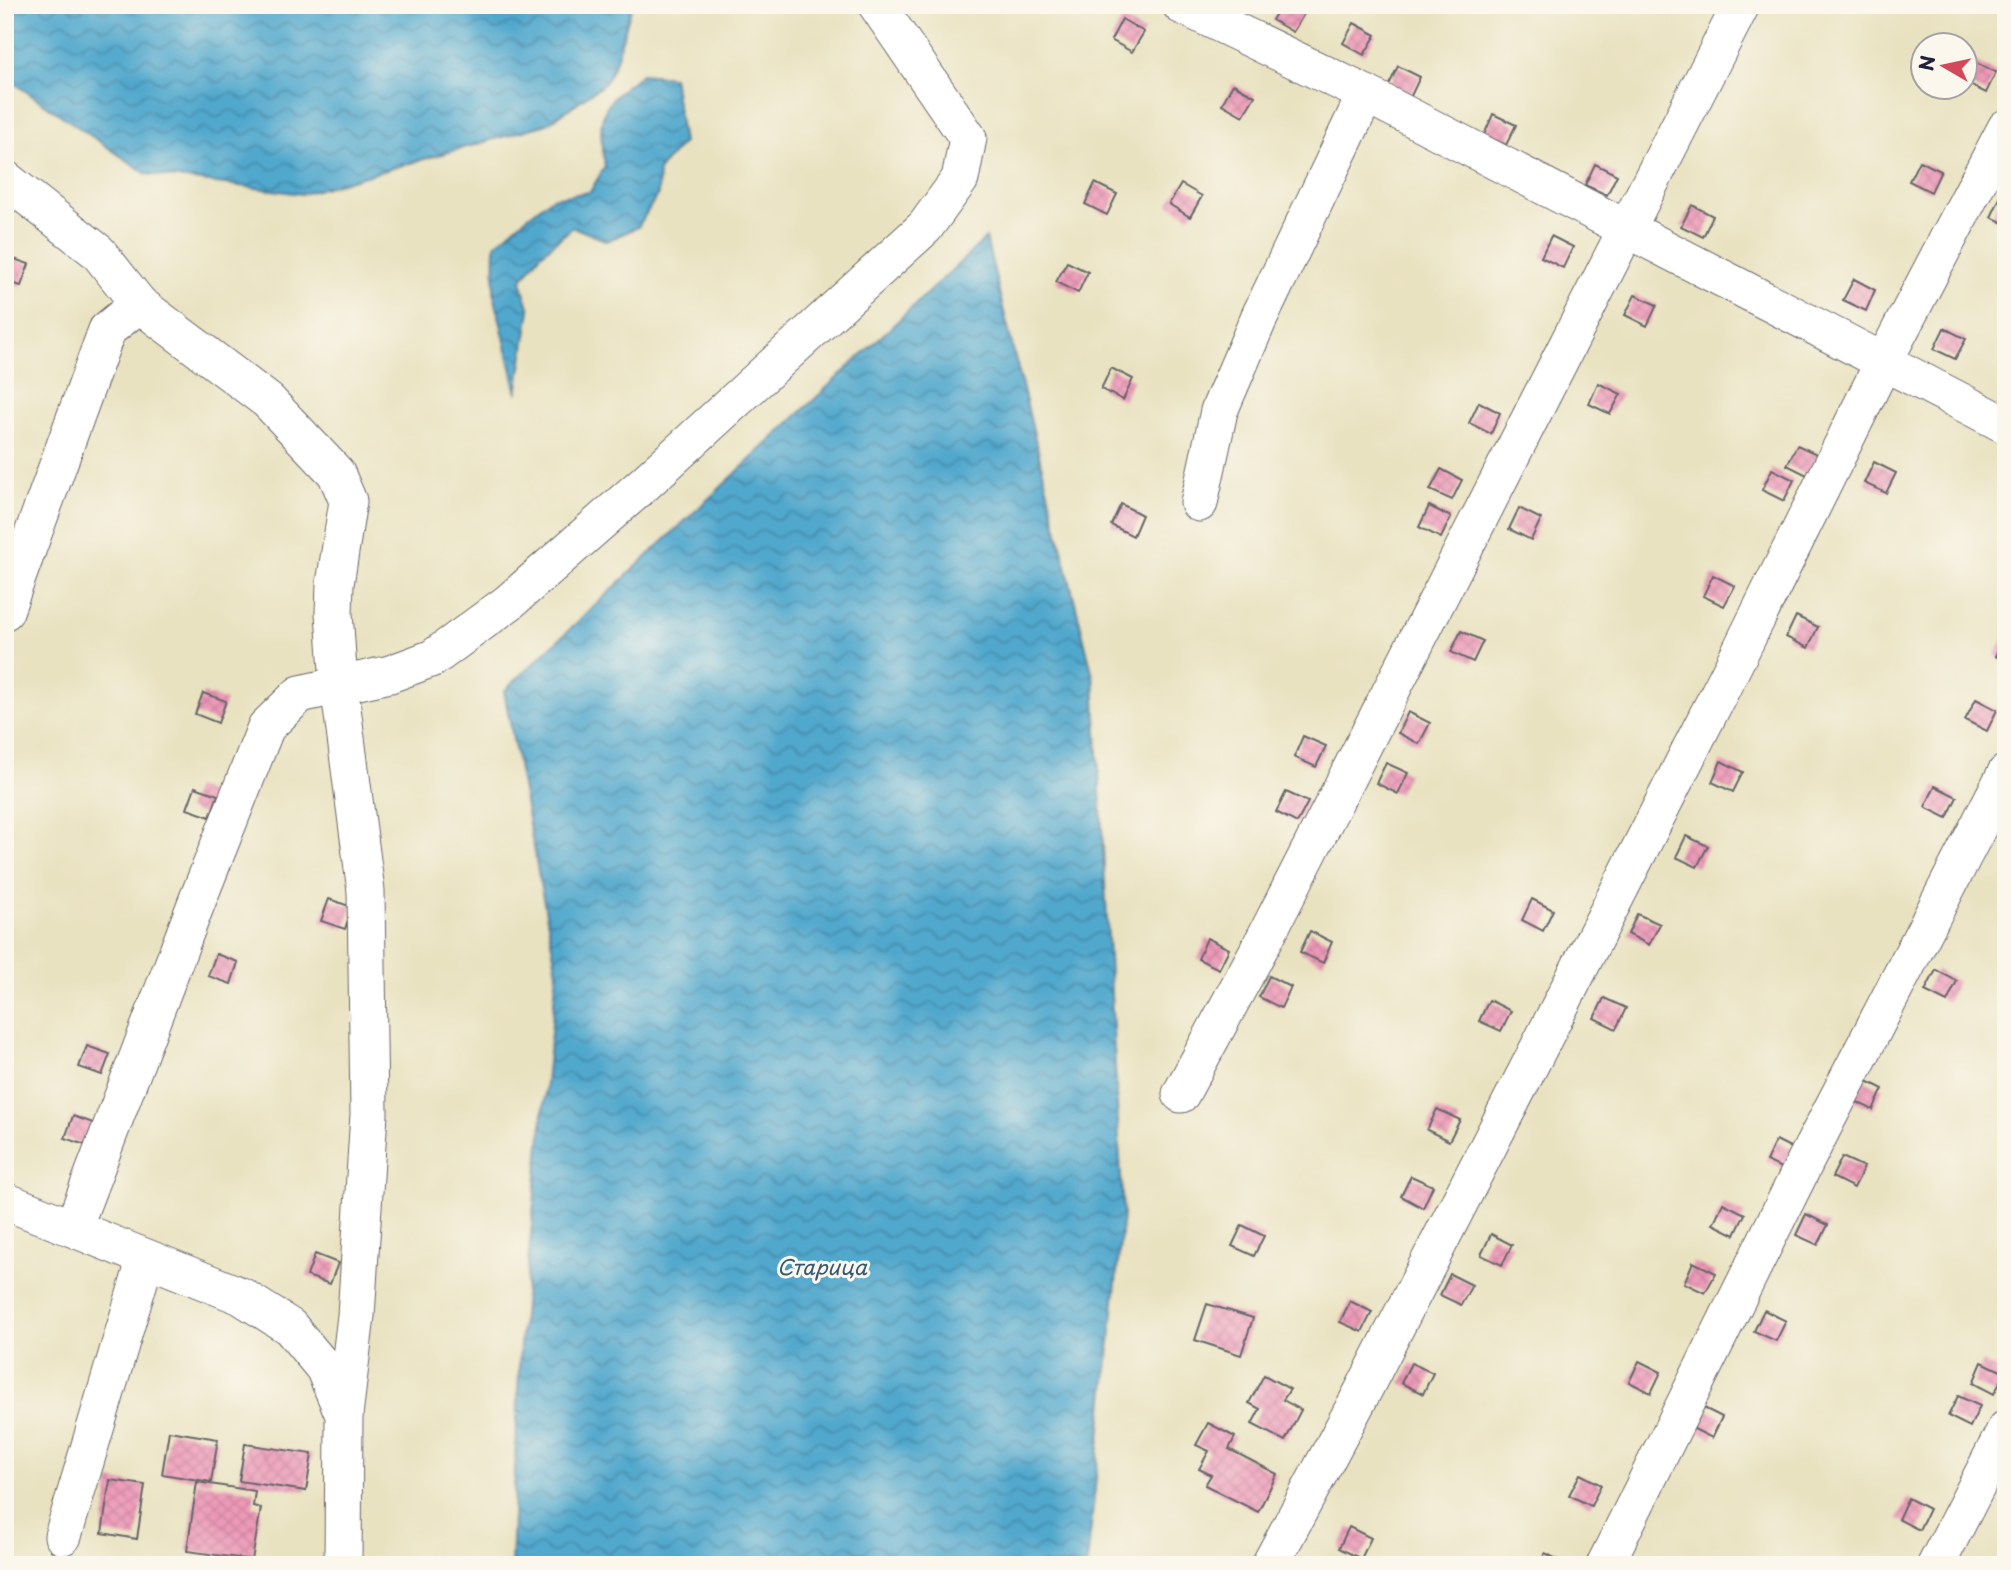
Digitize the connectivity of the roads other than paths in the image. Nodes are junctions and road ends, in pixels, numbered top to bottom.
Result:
1 (877, 5) edge
2 (1181, 5) edge
3 (1741, 5) edge
4 (1366, 94) junction
5 (2006, 128) edge
6 (5, 179) edge
7 (1628, 229) junction
8 (139, 304) junction
9 (1884, 361) junction
10 (2006, 425) edge
11 (1199, 503) dead end
12 (5, 611) edge
13 (339, 685) junction
14 (2006, 773) edge
15 (1181, 1094) dead end
16 (5, 1201) edge
17 (73, 1228) junction
18 (146, 1258) junction
19 (344, 1415) junction
20 (2006, 1429) edge
21 (63, 1536) dead end
22 (343, 1565) edge
23 (1270, 1565) edge
24 (1605, 1565) edge
25 (1937, 1565) edge

1 - 13 street
2 - 4 street
3 - 7 street
4 - 7 street
4 - 11 street
5 - 9 street
6 - 8 street
7 - 9 street
7 - 15 street
8 - 12 street
8 - 13 street
9 - 10 street
9 - 23 street
13 - 17 street
13 - 19 street
14 - 24 street
16 - 17 street
17 - 18 street
18 - 19 street
18 - 21 street
19 - 22 street
20 - 25 street

